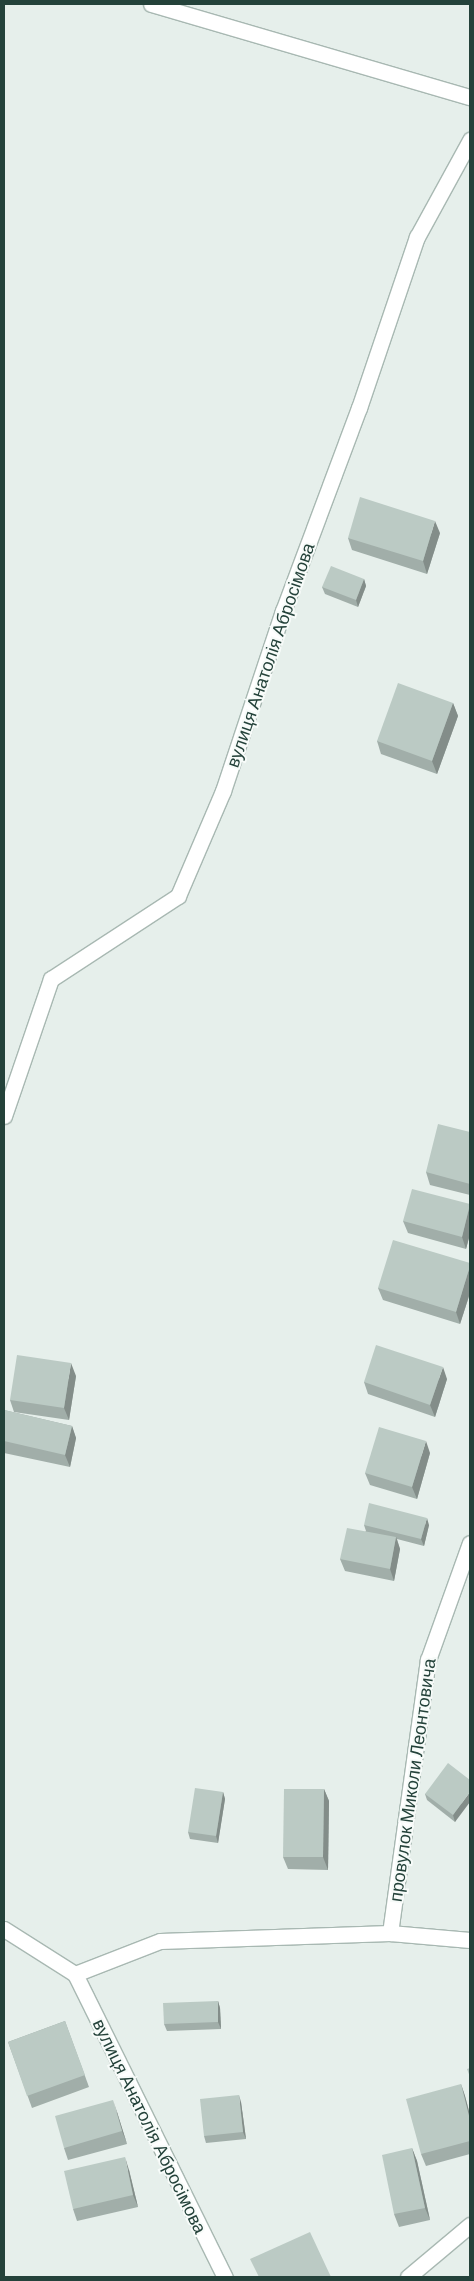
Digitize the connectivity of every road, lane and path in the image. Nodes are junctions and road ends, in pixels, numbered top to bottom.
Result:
1 (151, 4) edge
2 (470, 97) edge
3 (470, 140) edge
4 (4, 1116) edge
5 (470, 1543) edge
6 (4, 1929) edge
7 (390, 1933) junction
8 (470, 1940) edge
9 (75, 1974) junction
10 (470, 2225) edge
11 (224, 2277) edge
12 (408, 2277) edge

1 - 2 street
3 - 4 street, вулиця Анатолія Абросімова
5 - 7 street, провулок Миколи Леонтовича
6 - 9 street
7 - 8 street
7 - 9 street
9 - 11 street, вулиця Анатолія Абросімова
10 - 12 street

